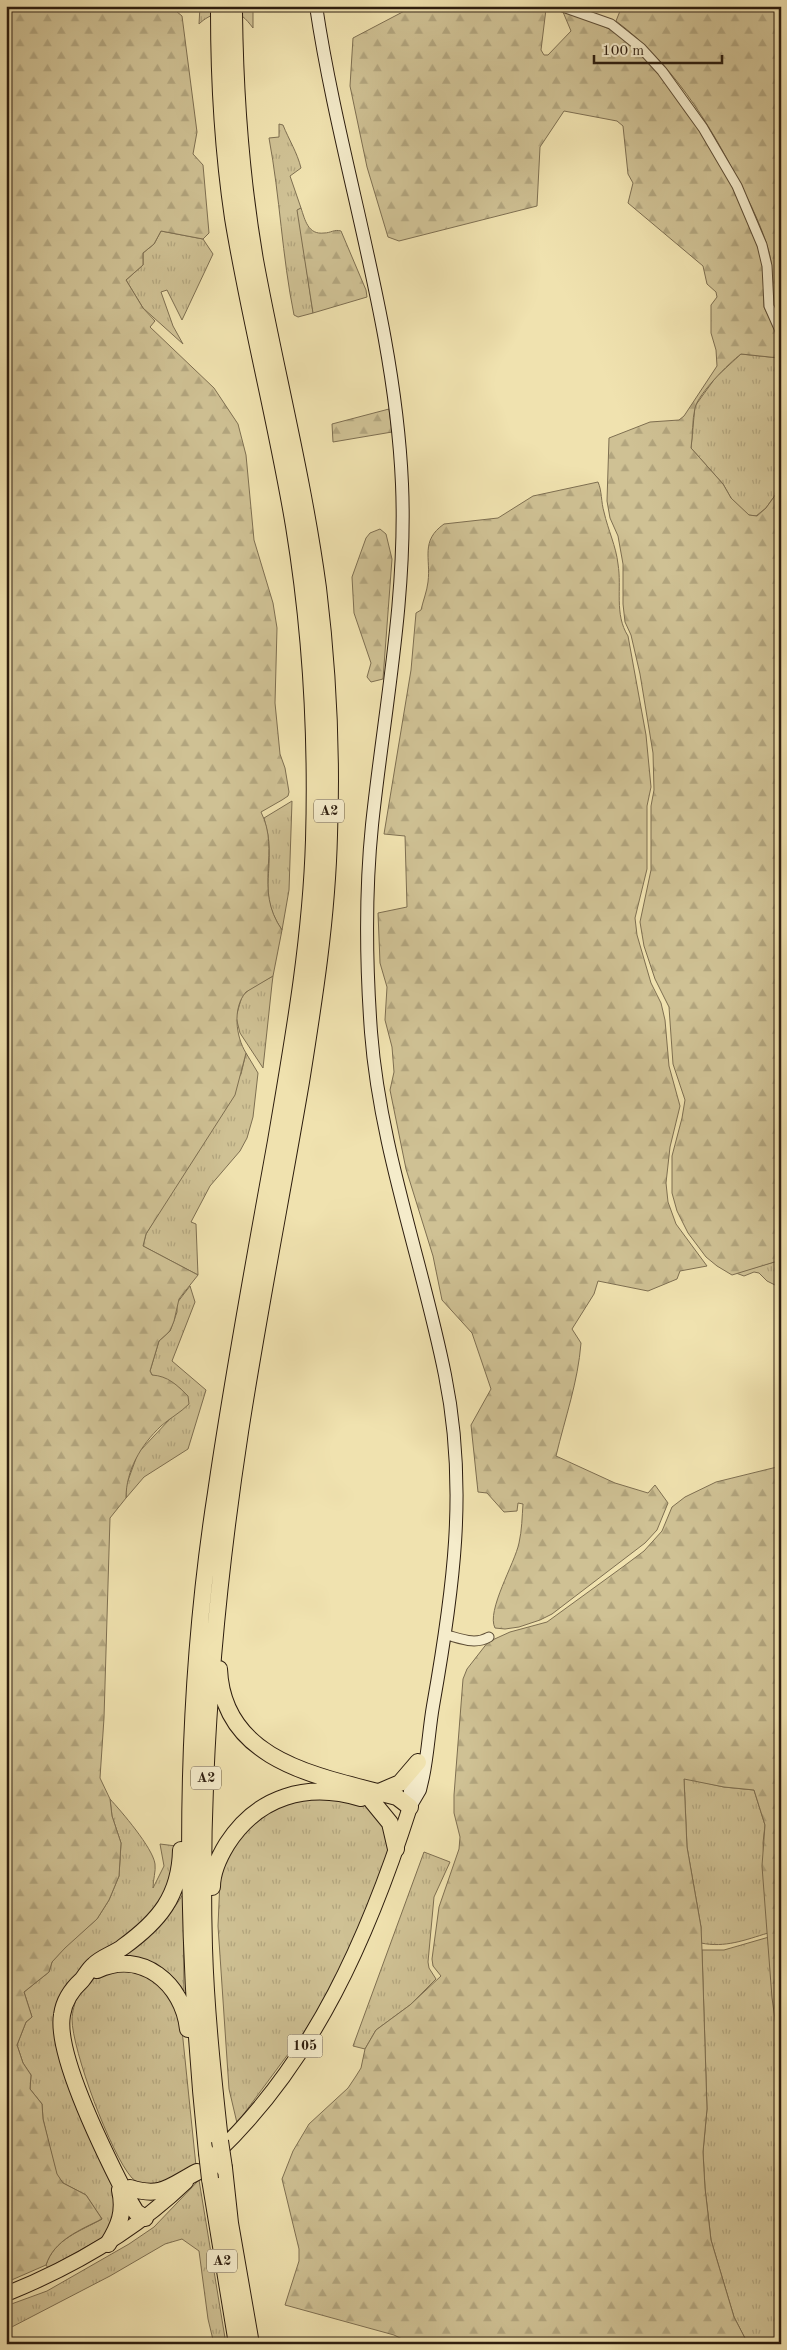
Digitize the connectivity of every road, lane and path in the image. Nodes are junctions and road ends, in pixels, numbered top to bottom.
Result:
1 (316, 6) edge
2 (560, 6) edge
3 (781, 333) edge
4 (217, 1608) junction
5 (447, 1635) junction
6 (489, 1637) dead end
7 (432, 1716) junction
8 (418, 1762) junction
9 (376, 1796) junction
10 (410, 1807) junction
11 (190, 1815) junction
12 (396, 1849) junction
13 (204, 1948) junction
14 (82, 1979) junction
15 (198, 2070) junction
16 (203, 2176) junction
17 (121, 2178) junction
18 (145, 2218) junction
19 (108, 2244) junction
20 (6, 2294) edge
21 (237, 2344) edge
22 (251, 2344) edge

1 - 5 main road
2 - 3 street
4 - 9 highway
4 - 11 highway, A2
4 - 13 highway, A2
5 - 6 street
5 - 7 main road
7 - 8 main road
7 - 10 main road
8 - 9 highway
8 - 10 main road
9 - 10 highway
9 - 12 highway
9 - 13 highway
10 - 12 main road, 105
11 - 14 highway
11 - 15 highway, A2
12 - 16 main road, 105
13 - 22 highway, A2, bridge
14 - 15 highway
14 - 17 highway
15 - 16 highway, A2, bridge
16 - 17 highway
16 - 18 main road, 105
16 - 21 highway, A2
17 - 18 highway
17 - 19 highway
18 - 19 main road, 105
19 - 20 main road, 105

